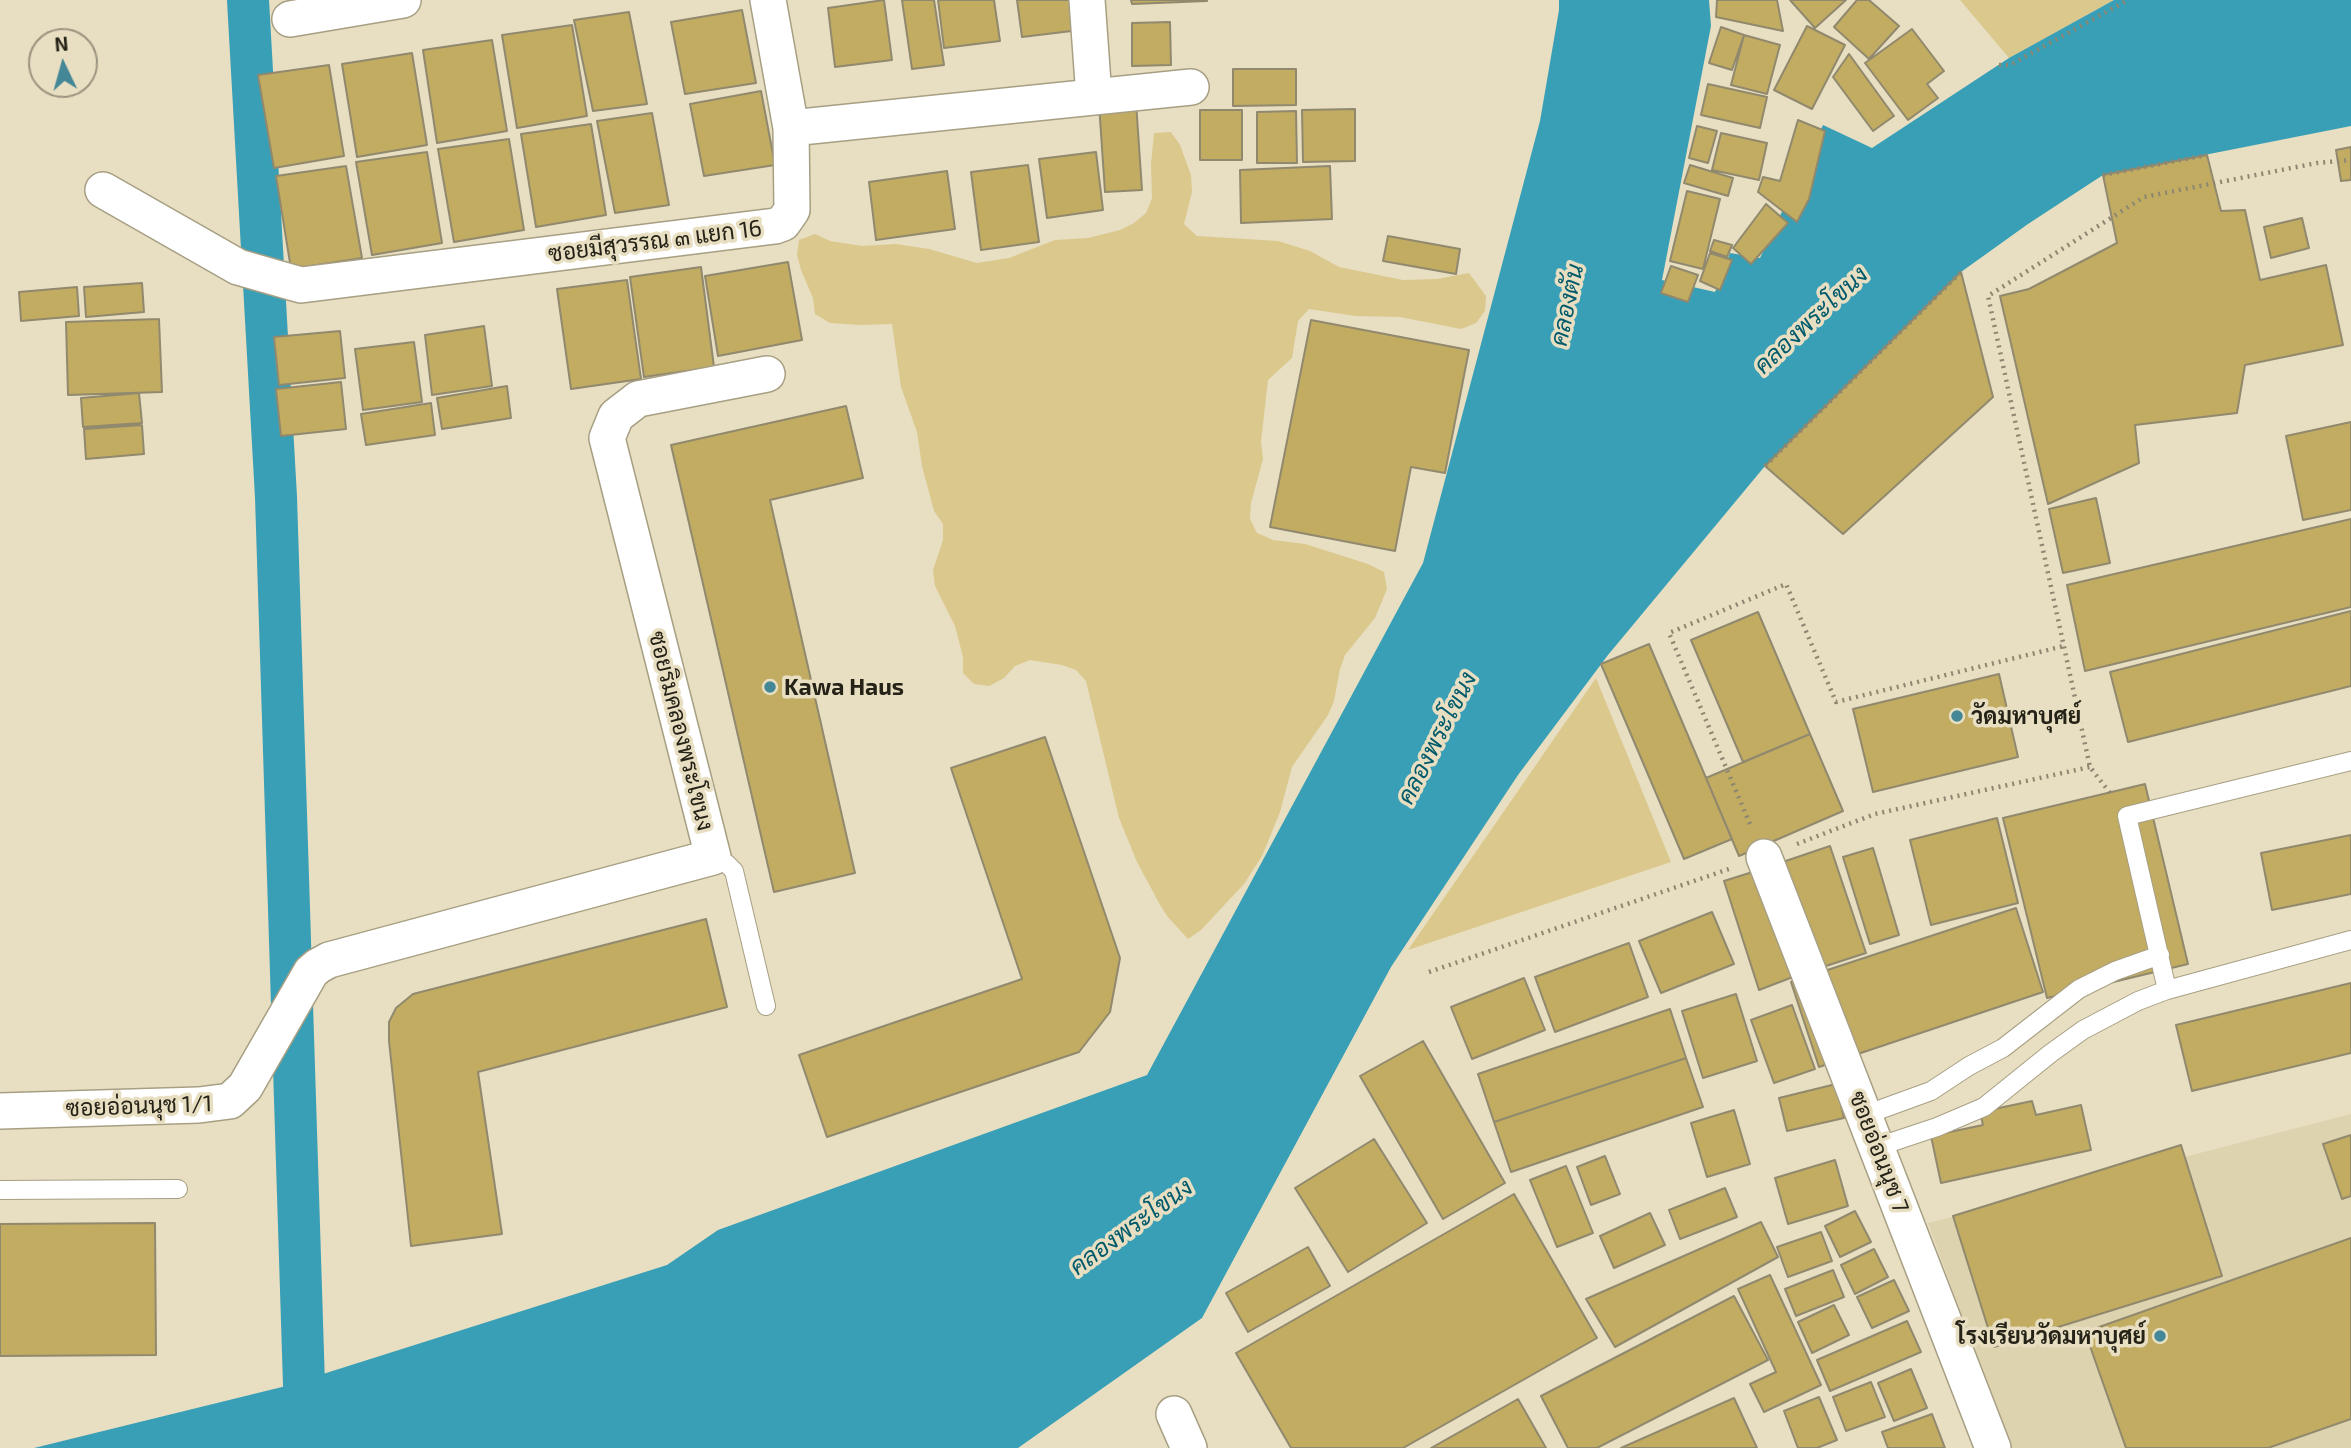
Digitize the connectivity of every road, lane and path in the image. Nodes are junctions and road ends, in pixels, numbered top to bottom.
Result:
1 (402, 0) edge
2 (768, 0) edge
3 (1087, 0) edge
4 (2128, 0) edge
5 (290, 19) dead end
6 (1999, 65) dead end
7 (1191, 87) dead end
8 (1094, 97) junction
9 (791, 128) junction
10 (2207, 155) dead end
11 (2351, 160) edge
12 (2103, 175) dead end
13 (103, 190) dead end
14 (1961, 272) dead end
15 (767, 374) dead end
16 (1765, 466) dead end
17 (2064, 646) junction
18 (2351, 761) edge
19 (2090, 767) junction
20 (2127, 816) junction
21 (713, 857) junction
22 (1764, 857) junction
23 (2351, 940) edge
24 (2160, 954) junction
25 (329, 960) joint
26 (1429, 972) dead end
27 (2168, 990) junction
28 (766, 1006) dead end
29 (0, 1111) edge
30 (1871, 1131) junction
31 (178, 1189) dead end
32 (0, 1190) edge
33 (1174, 1414) dead end
34 (1189, 1448) edge
35 (1993, 1448) edge

1 - 5 street
2 - 9 street, ซอยมีสุวรรณ ๓ แยก 16
3 - 8 street
4 - 6 path
7 - 8 street
8 - 9 street
9 - 13 street, ซอยมีสุวรรณ ๓ แยก 16
10 - 12 path
11 - 17 path
14 - 16 path
15 - 21 street, ซอยริมคลองพระโขนง
17 - 19 path
17 - 22 path
18 - 20 lane
19 - 20 path
19 - 22 path
20 - 24 lane
21 - 25 street, ซอยริมคลองพระโขนง
21 - 28 lane
22 - 26 path
22 - 30 street, ซอยอ่อนนุช 7
23 - 27 lane
24 - 27 lane
24 - 30 lane
25 - 29 street, ซอยอ่อนนุช 1/1
27 - 30 lane
30 - 35 street, ซอยอ่อนนุช 7
31 - 32 lane
33 - 34 street

